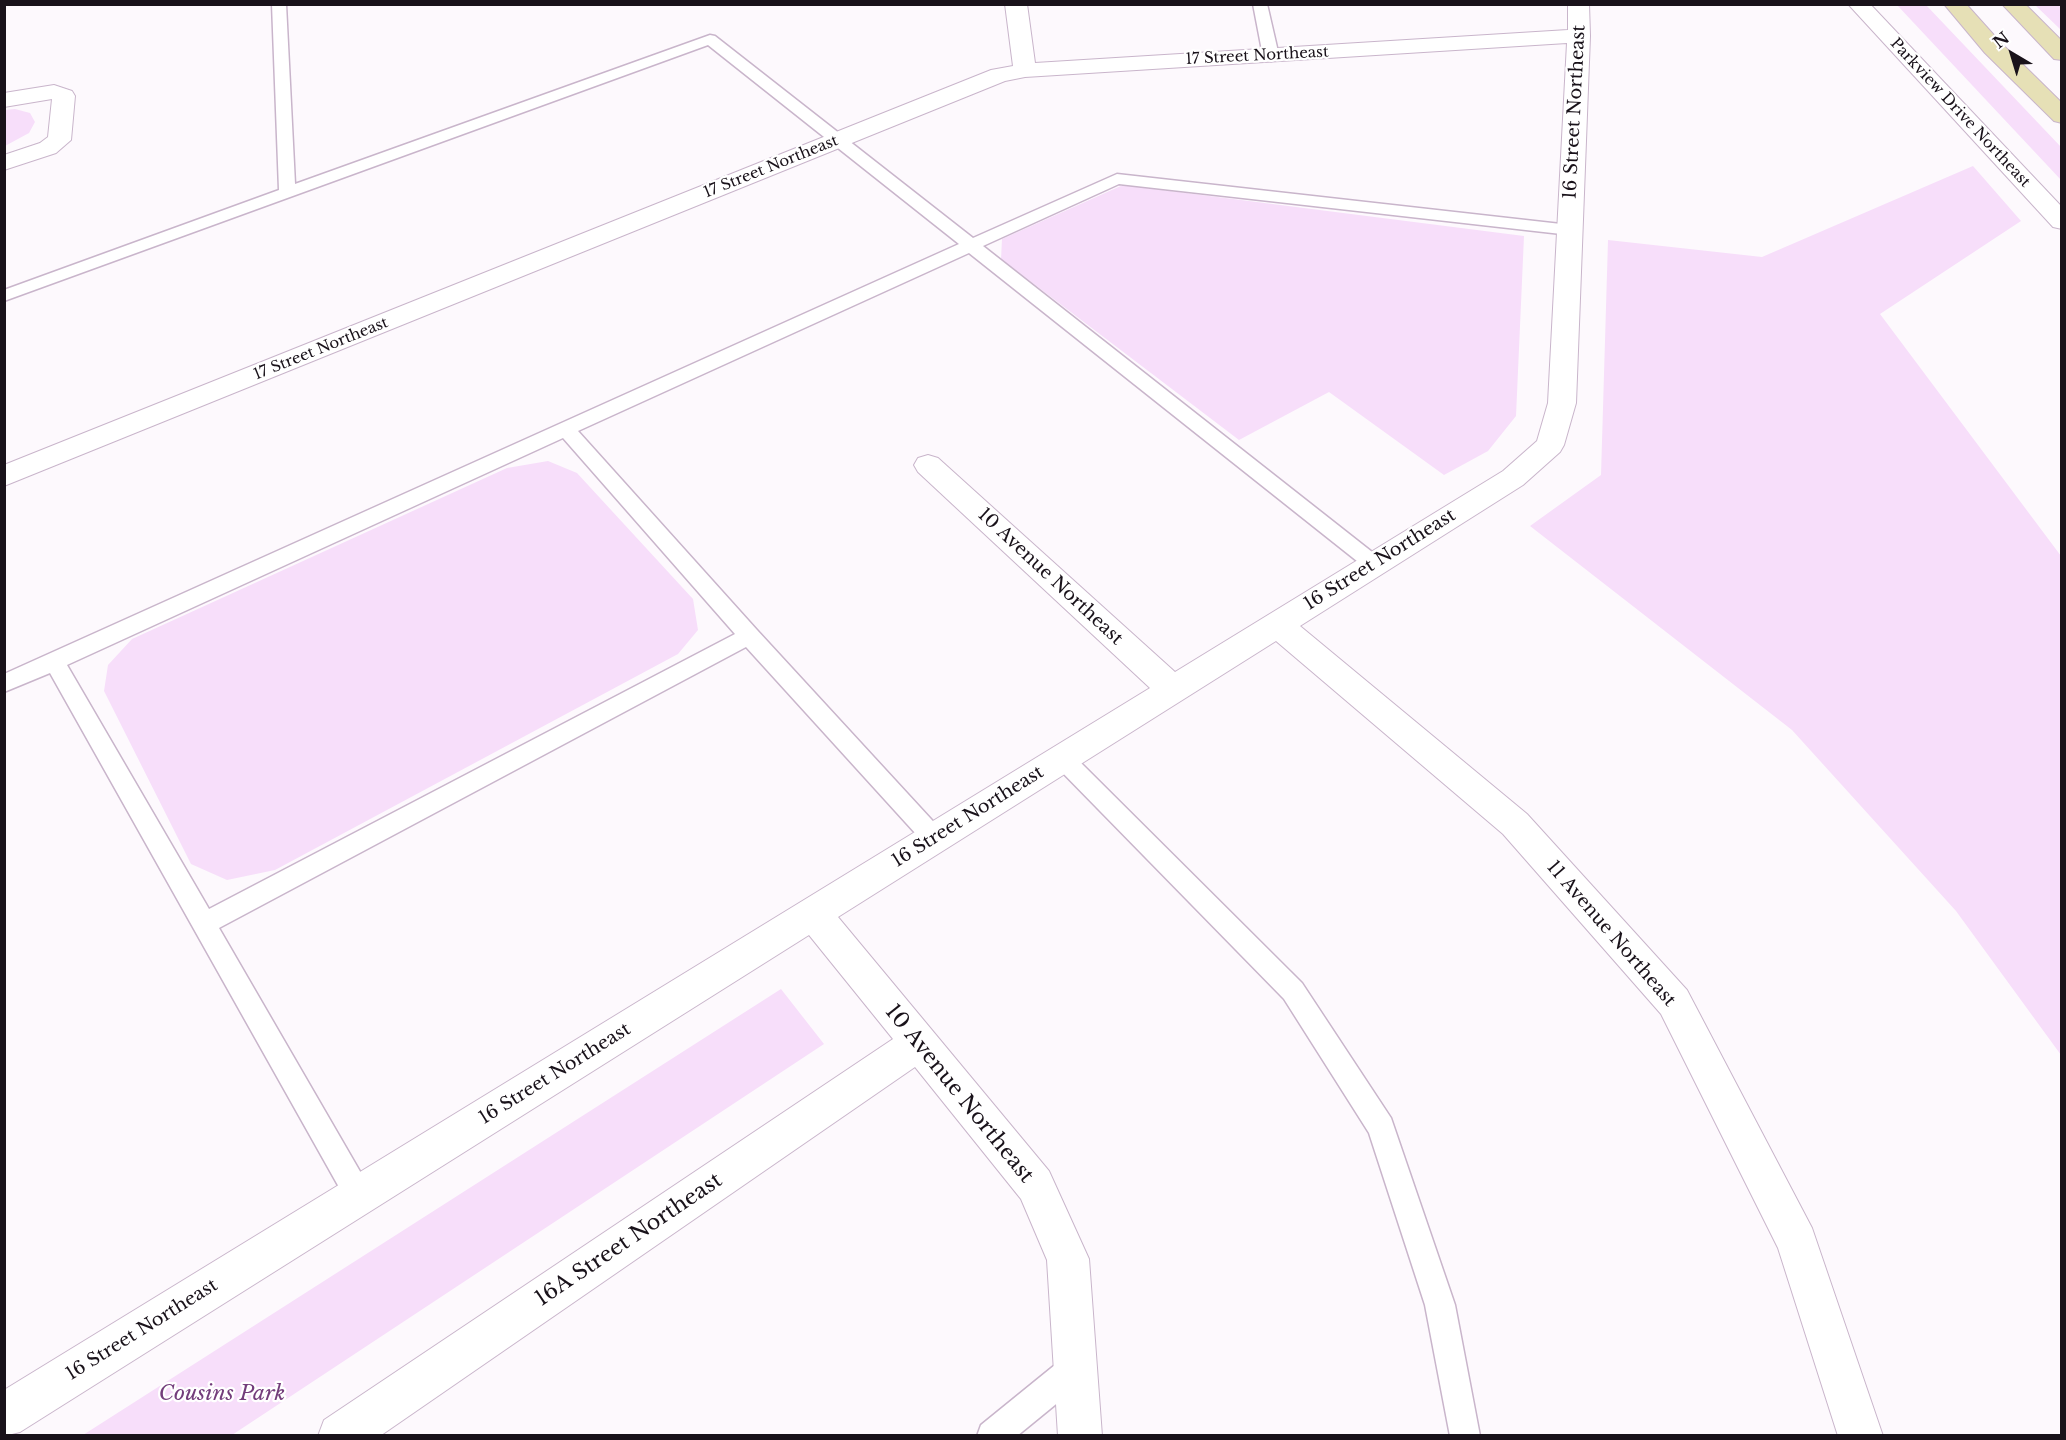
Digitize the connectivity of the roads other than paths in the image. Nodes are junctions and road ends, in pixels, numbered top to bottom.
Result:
1 (279, 4) edge
2 (1016, 4) edge
3 (1260, 4) edge
4 (1858, 4) edge
5 (1954, 4) edge
6 (2012, 4) edge
7 (1578, 20) edge
8 (2061, 54) edge
9 (1271, 56) junction
10 (1025, 70) junction
11 (4, 100) edge
12 (2061, 116) edge
13 (838, 140) junction
14 (4, 163) edge
15 (286, 194) junction
16 (2061, 222) edge
17 (1570, 230) junction
18 (971, 246) junction
19 (4, 296) edge
20 (566, 430) junction
21 (928, 465) dead end
22 (4, 476) edge
23 (1374, 564) junction
24 (1277, 624) junction
25 (748, 636) junction
26 (54, 661) junction
27 (4, 684) edge
28 (1172, 689) junction
29 (1062, 758) junction
30 (934, 838) junction
31 (813, 913) junction
32 (204, 924) junction
33 (918, 1044) junction
34 (360, 1196) junction
35 (1077, 1367) junction
36 (4, 1416) edge
37 (340, 1436) edge
38 (992, 1436) edge
39 (1080, 1436) edge
40 (1465, 1436) edge
41 (1861, 1436) edge

1 - 15 lane
2 - 10 street
3 - 9 lane
4 - 16 street, Parkview Drive Northeast
5 - 12 main road
6 - 8 main road
7 - 9 street, 17 Street Northeast
7 - 17 street, 16 Street Northeast
9 - 10 street, 17 Street Northeast
10 - 13 street, 17 Street Northeast
11 - 14 street
13 - 15 lane
13 - 18 lane
13 - 22 street, 17 Street Northeast
15 - 19 lane
17 - 18 lane
17 - 23 street, 16 Street Northeast
18 - 20 lane
18 - 23 lane
20 - 25 lane
20 - 26 lane
21 - 28 street, 10 Avenue Northeast
23 - 24 street, 16 Street Northeast
24 - 28 street, 16 Street Northeast
24 - 41 street, 11 Avenue Northeast
25 - 30 lane
25 - 32 lane
26 - 27 lane
26 - 32 lane
28 - 29 street, 16 Street Northeast
29 - 30 street, 16 Street Northeast
29 - 40 lane
30 - 31 street, 16 Street Northeast
31 - 33 street, 10 Avenue Northeast
31 - 34 street, 16 Street Northeast
32 - 34 lane
33 - 35 street, 10 Avenue Northeast
33 - 37 street, 16A Street Northeast
34 - 36 street, 16 Street Northeast
35 - 38 lane
35 - 39 street, 10 Avenue Northeast

